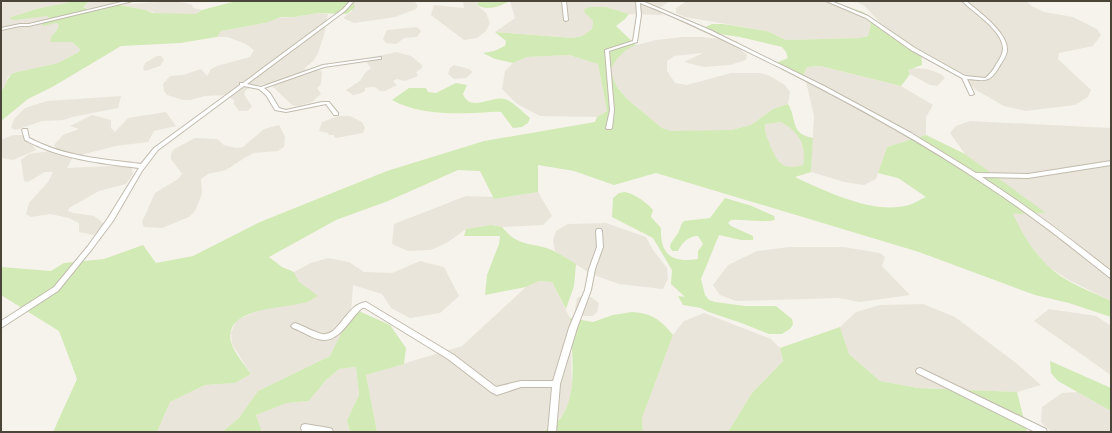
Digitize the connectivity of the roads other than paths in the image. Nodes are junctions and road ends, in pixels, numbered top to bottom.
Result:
1 (131, 1) edge
2 (352, 1) edge
3 (564, 1) edge
4 (828, 1) edge
5 (964, 1) edge
6 (566, 20) dead end
7 (1, 28) edge
8 (379, 58) dead end
9 (964, 77) junction
10 (242, 84) junction
11 (261, 88) junction
12 (972, 94) dead end
13 (336, 114) dead end
14 (609, 128) dead end
15 (25, 130) dead end
16 (1111, 163) edge
17 (141, 166) junction
18 (977, 175) junction
19 (599, 231) dead end
20 (1111, 275) edge
21 (1, 325) edge
22 (295, 326) dead end
23 (920, 371) dead end
24 (556, 384) junction
25 (305, 428) dead end
26 (329, 432) edge
27 (552, 432) edge
28 (1043, 432) edge

1 - 7 street
2 - 10 street
3 - 6 street
4 - 9 street
5 - 9 street
8 - 11 street
9 - 12 street
10 - 11 street
10 - 17 street
11 - 13 street
14 - 18 street
15 - 17 street
16 - 18 street
17 - 21 street
18 - 20 street
19 - 24 street
22 - 24 street
23 - 28 street
24 - 27 street
25 - 26 street

